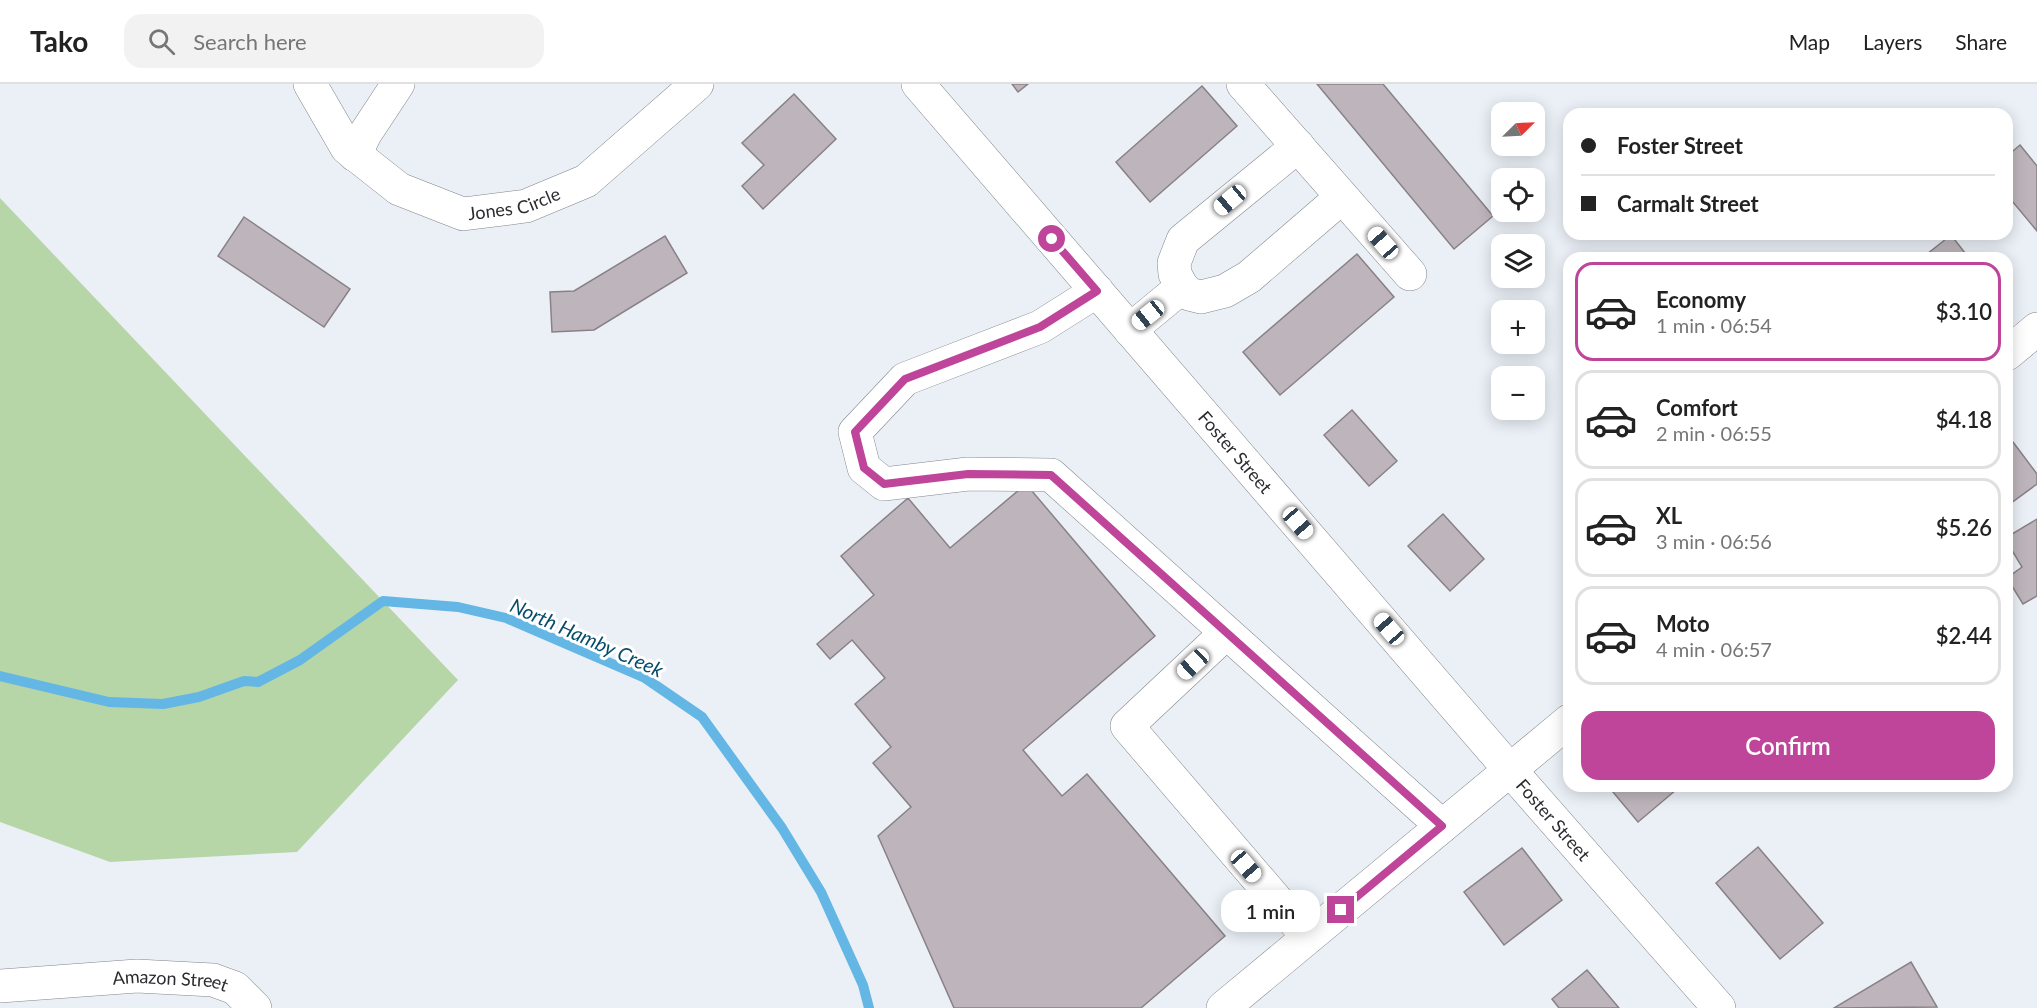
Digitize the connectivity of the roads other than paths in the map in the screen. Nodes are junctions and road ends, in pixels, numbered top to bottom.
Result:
1 (310, 84) edge
2 (398, 84) edge
3 (697, 84) edge
4 (918, 84) edge
5 (1243, 84) edge
6 (1298, 146) junction
7 (355, 155) junction
8 (1342, 197) junction
9 (1410, 274) dead end
10 (1182, 287) junction
11 (1097, 291) junction
12 (2037, 329) edge
13 (1130, 330) junction
14 (2013, 349) edge
15 (1226, 633) junction
16 (1563, 726) edge
17 (1510, 770) junction
18 (1442, 826) junction
19 (1308, 938) junction
20 (0, 987) edge
21 (255, 1008) edge
22 (1223, 1008) edge
23 (1719, 1008) edge

1 - 7 street, Jones Circle
2 - 7 street
3 - 7 street, Jones Circle
4 - 11 street, Foster Street
5 - 6 street
6 - 8 street
6 - 10 street
8 - 9 street
8 - 10 street
10 - 13 street
11 - 13 street, Foster Street
11 - 15 street
12 - 14 street
13 - 17 street, Foster Street
15 - 18 street
15 - 19 street
16 - 17 street
17 - 18 street
17 - 23 street, Foster Street
18 - 19 street
19 - 22 street
20 - 21 street, Amazon Street

